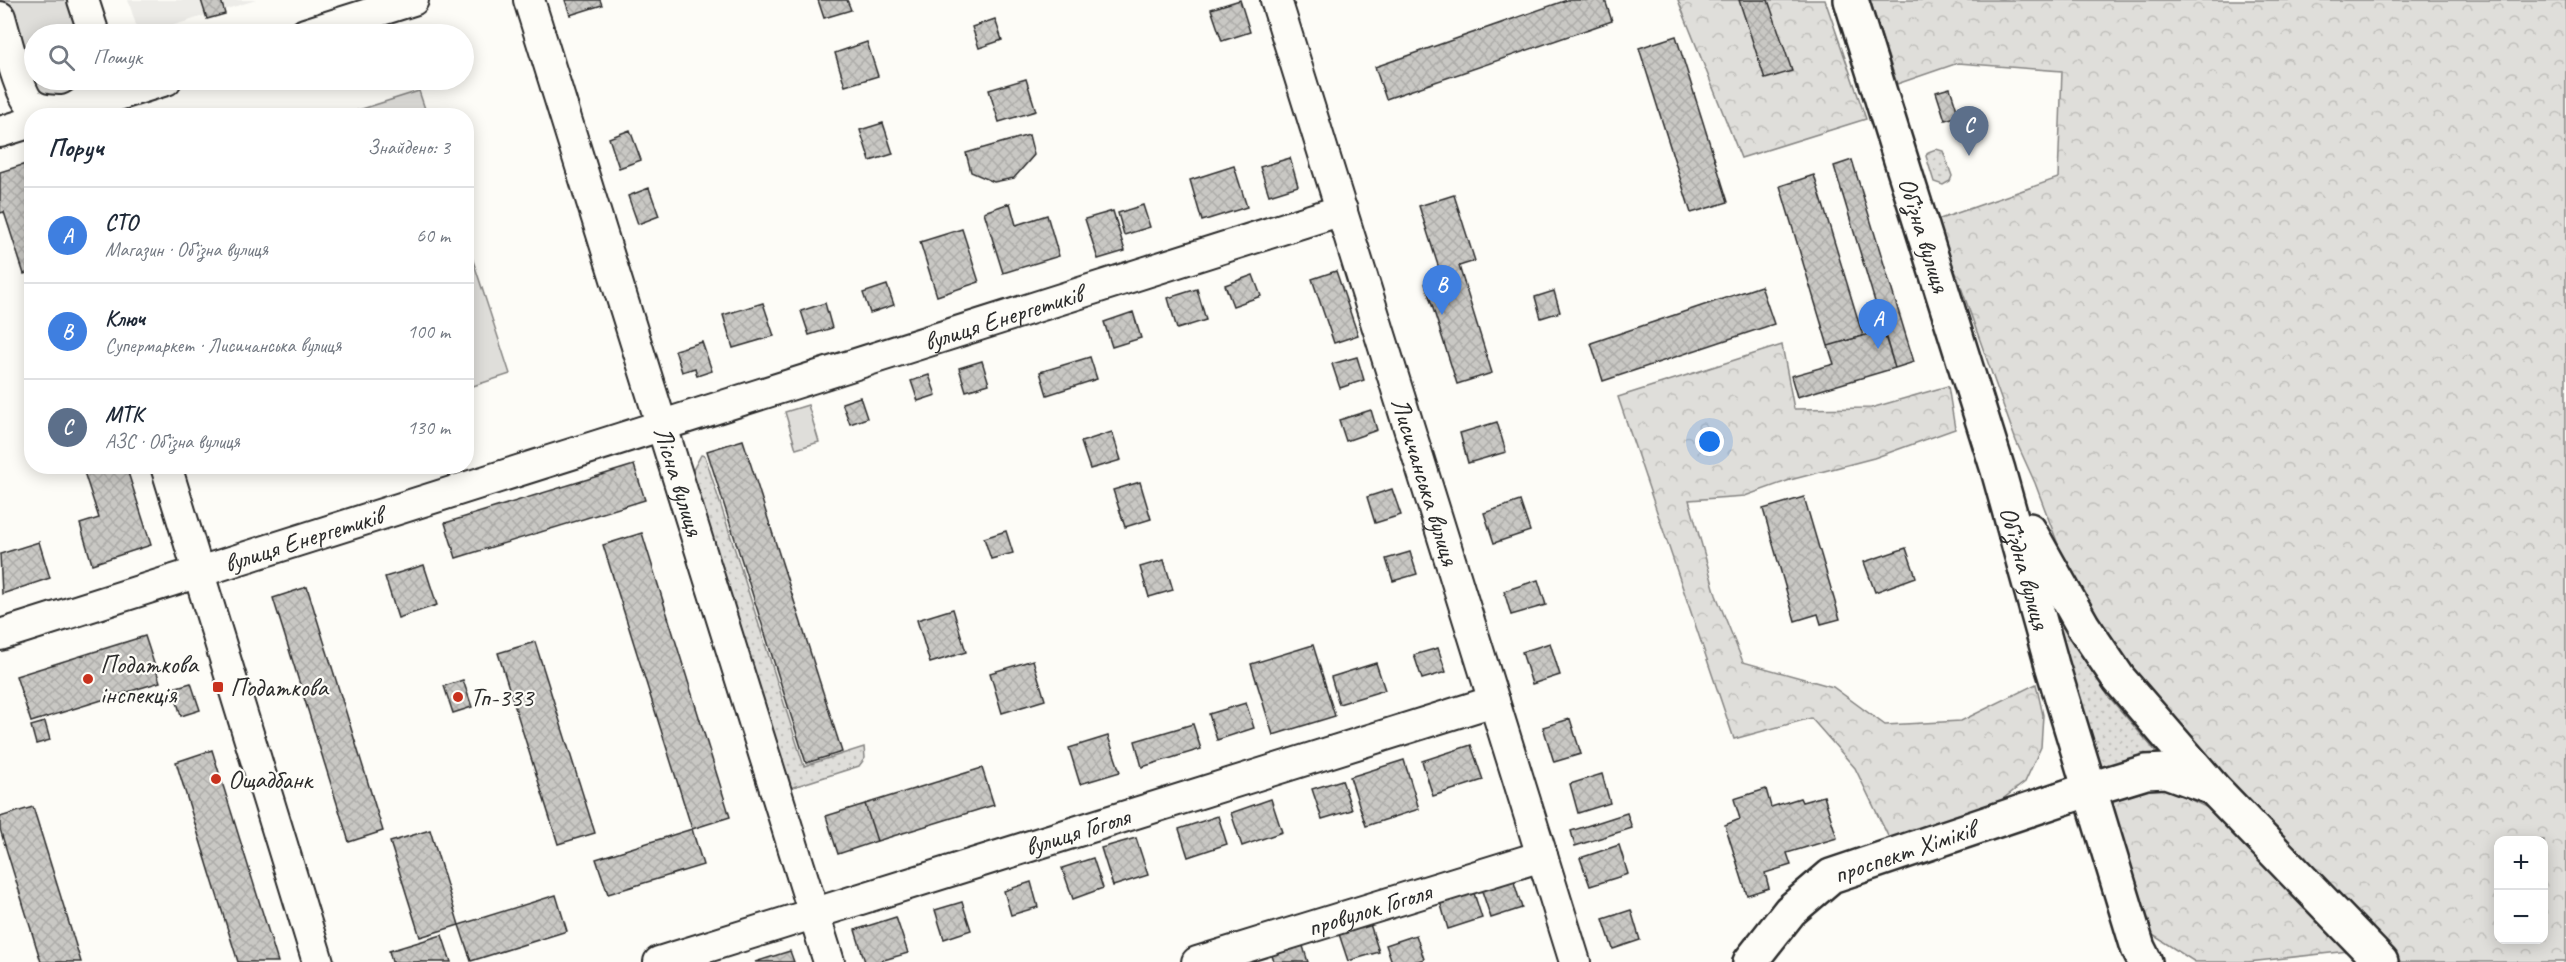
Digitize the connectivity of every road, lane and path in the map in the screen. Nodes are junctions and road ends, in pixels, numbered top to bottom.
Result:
1 (83, 0) edge
2 (413, 0) edge
3 (529, 0) edge
4 (1276, 0) edge
5 (1851, 0) edge
6 (0, 17) edge
7 (91, 24) edge
8 (337, 24) edge
9 (24, 89) edge
10 (24, 90) edge
11 (97, 90) edge
12 (136, 90) edge
13 (37, 108) edge
14 (72, 108) edge
15 (81, 108) edge
16 (24, 124) edge
17 (0, 132) edge
18 (1342, 210) junction
19 (662, 426) junction
20 (1998, 470) junction
21 (168, 474) edge
22 (198, 573) junction
23 (0, 635) edge
24 (1494, 701) junction
25 (2090, 789) junction
26 (2214, 789) junction
27 (1542, 856) junction
28 (814, 914) junction
29 (318, 962) edge
30 (659, 962) edge
31 (829, 962) edge
32 (1197, 962) edge
33 (1575, 962) edge
34 (1750, 962) edge
35 (2145, 962) edge
36 (2381, 962) edge

1 - 7 street
2 - 8 street
3 - 19 street, Лісна вулиця
4 - 18 street, Лисичанська вулиця
5 - 20 main road, Об’їзна вулиця
6 - 9 street
10 - 13 street
11 - 14 street
12 - 15 street
16 - 17 street
18 - 19 street, вулиця Енергетиків
18 - 24 street, Лисичанська вулиця
19 - 22 street, вулиця Енергетиків
19 - 28 street, Лісна вулиця
20 - 25 main road, Об’їздна вулиця
20 - 26 main road
21 - 22 street
22 - 23 street, вулиця Енергетиків
22 - 29 street
24 - 27 street, Лисичанська вулиця
24 - 28 street, вулиця Гоголя
25 - 26 main road, проспект Хіміків
25 - 34 main road, проспект Хіміків
25 - 35 main road, Об’їздна вулиця
26 - 36 main road
27 - 32 street, провулок Гоголя
27 - 33 street, Лисичанська вулиця
28 - 30 street, вулиця Гоголя
28 - 31 street, Лісна вулиця

